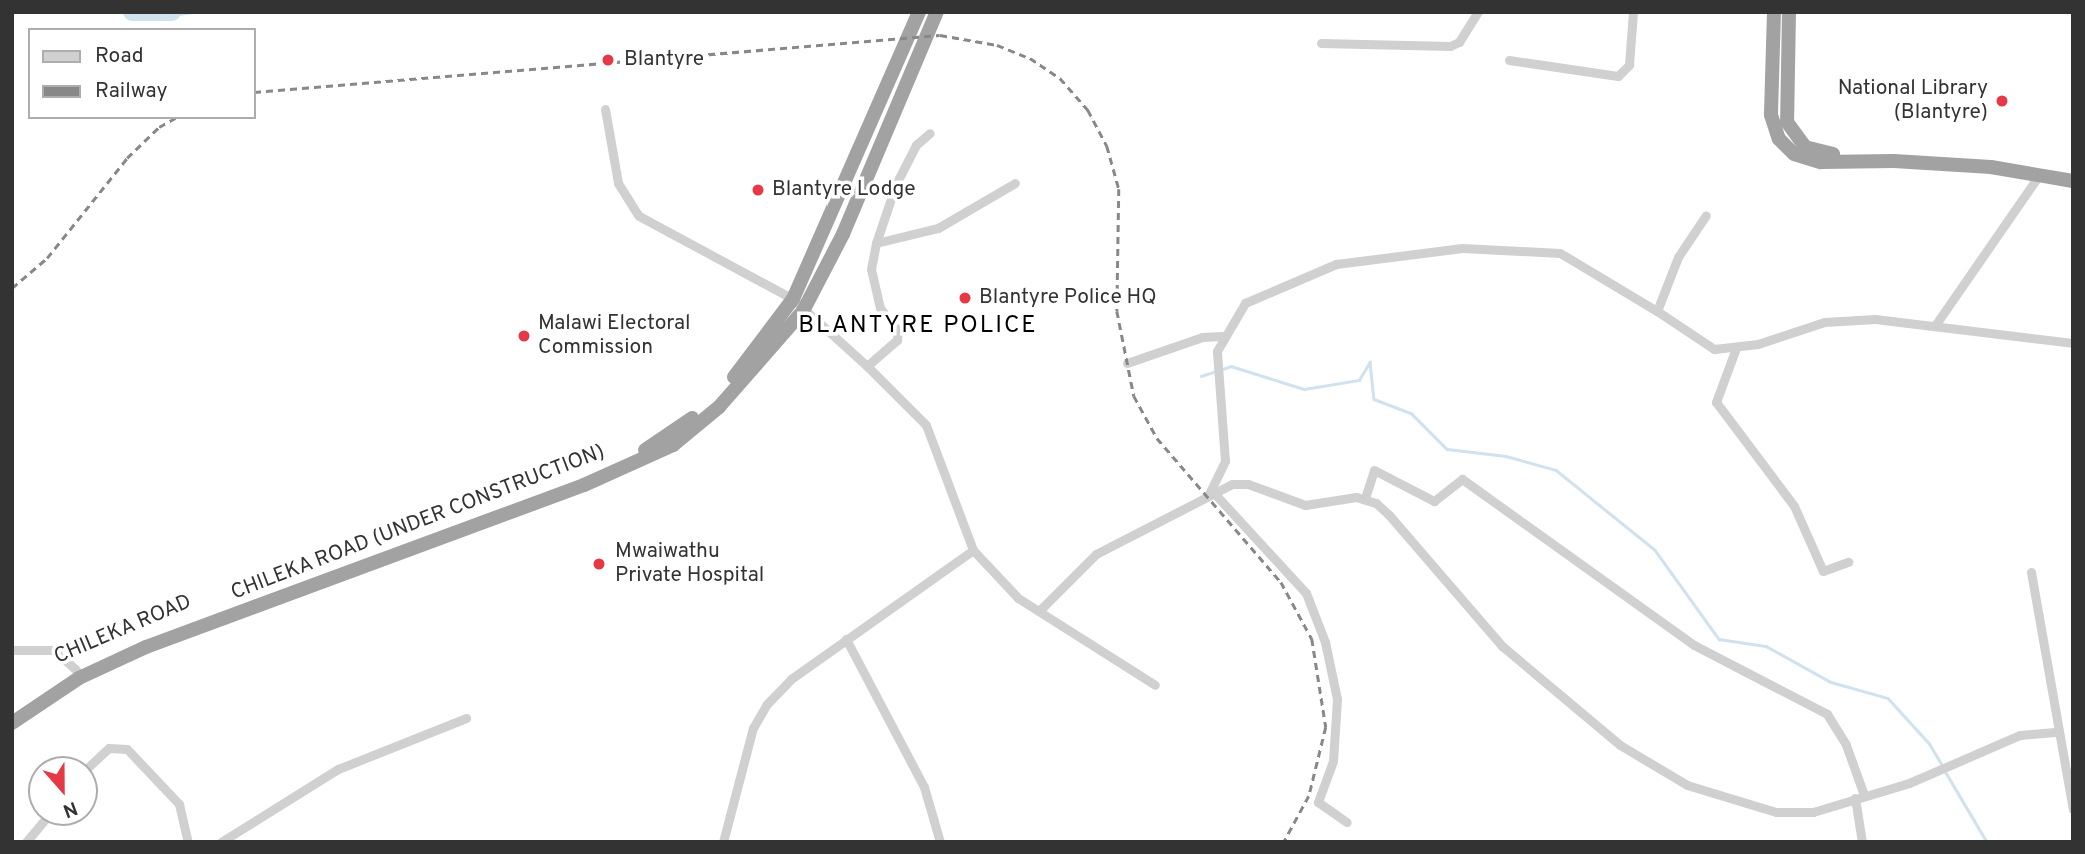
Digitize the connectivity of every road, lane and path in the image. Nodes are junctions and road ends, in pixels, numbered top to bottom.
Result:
1 (919, 12) edge
2 (937, 12) edge
3 (1478, 12) edge
4 (1633, 12) edge
5 (1774, 12) edge
6 (1789, 12) edge
7 (1321, 43) dead end
8 (1509, 61) dead end
9 (605, 109) dead end
10 (930, 133) dead end
11 (1894, 161) junction
12 (2040, 174) junction
13 (2073, 181) edge
14 (1016, 183) dead end
15 (1706, 215) dead end
16 (876, 243) junction
17 (798, 305) junction
18 (1657, 311) junction
19 (1937, 324) junction
20 (1222, 336) junction
21 (2073, 343) edge
22 (1736, 348) junction
23 (1127, 363) dead end
24 (867, 366) junction
25 (1211, 495) junction
26 (1364, 498) junction
27 (973, 550) junction
28 (1848, 562) dead end
29 (2031, 572) dead end
30 (1040, 610) junction
31 (846, 639) junction
32 (12, 650) edge
33 (76, 670) junction
34 (1155, 685) dead end
35 (12, 713) edge
36 (466, 718) dead end
37 (12, 723) edge
38 (2058, 732) junction
39 (98, 758) edge
40 (1859, 797) junction
41 (2073, 809) edge
42 (1347, 822) dead end
43 (39, 826) edge
44 (26, 842) edge
45 (188, 842) edge
46 (221, 842) edge
47 (723, 842) edge
48 (940, 842) edge
49 (1862, 842) edge

1 - 17 highway
2 - 17 highway
3 - 7 street
4 - 8 street
5 - 11 highway
6 - 11 highway
9 - 17 street
10 - 16 street
11 - 12 highway
12 - 13 highway
12 - 19 street
14 - 16 street
15 - 18 street
16 - 24 street
17 - 24 street
17 - 33 highway, CHILEKA ROAD
17 - 37 highway, CHILEKA ROAD (UNDER CONSTRUCTION)
18 - 20 street
18 - 22 street
19 - 21 street
19 - 22 street
20 - 23 street
20 - 25 street
22 - 28 street
24 - 27 street
25 - 26 street
25 - 30 street
25 - 42 street
26 - 40 street
26 - 40 street
27 - 30 street
27 - 31 street
29 - 38 street
30 - 34 street
31 - 47 street
31 - 48 street
32 - 33 street
33 - 35 highway, CHILEKA ROAD
36 - 46 street
38 - 40 street
38 - 41 street
39 - 45 street
40 - 49 street
43 - 44 street

